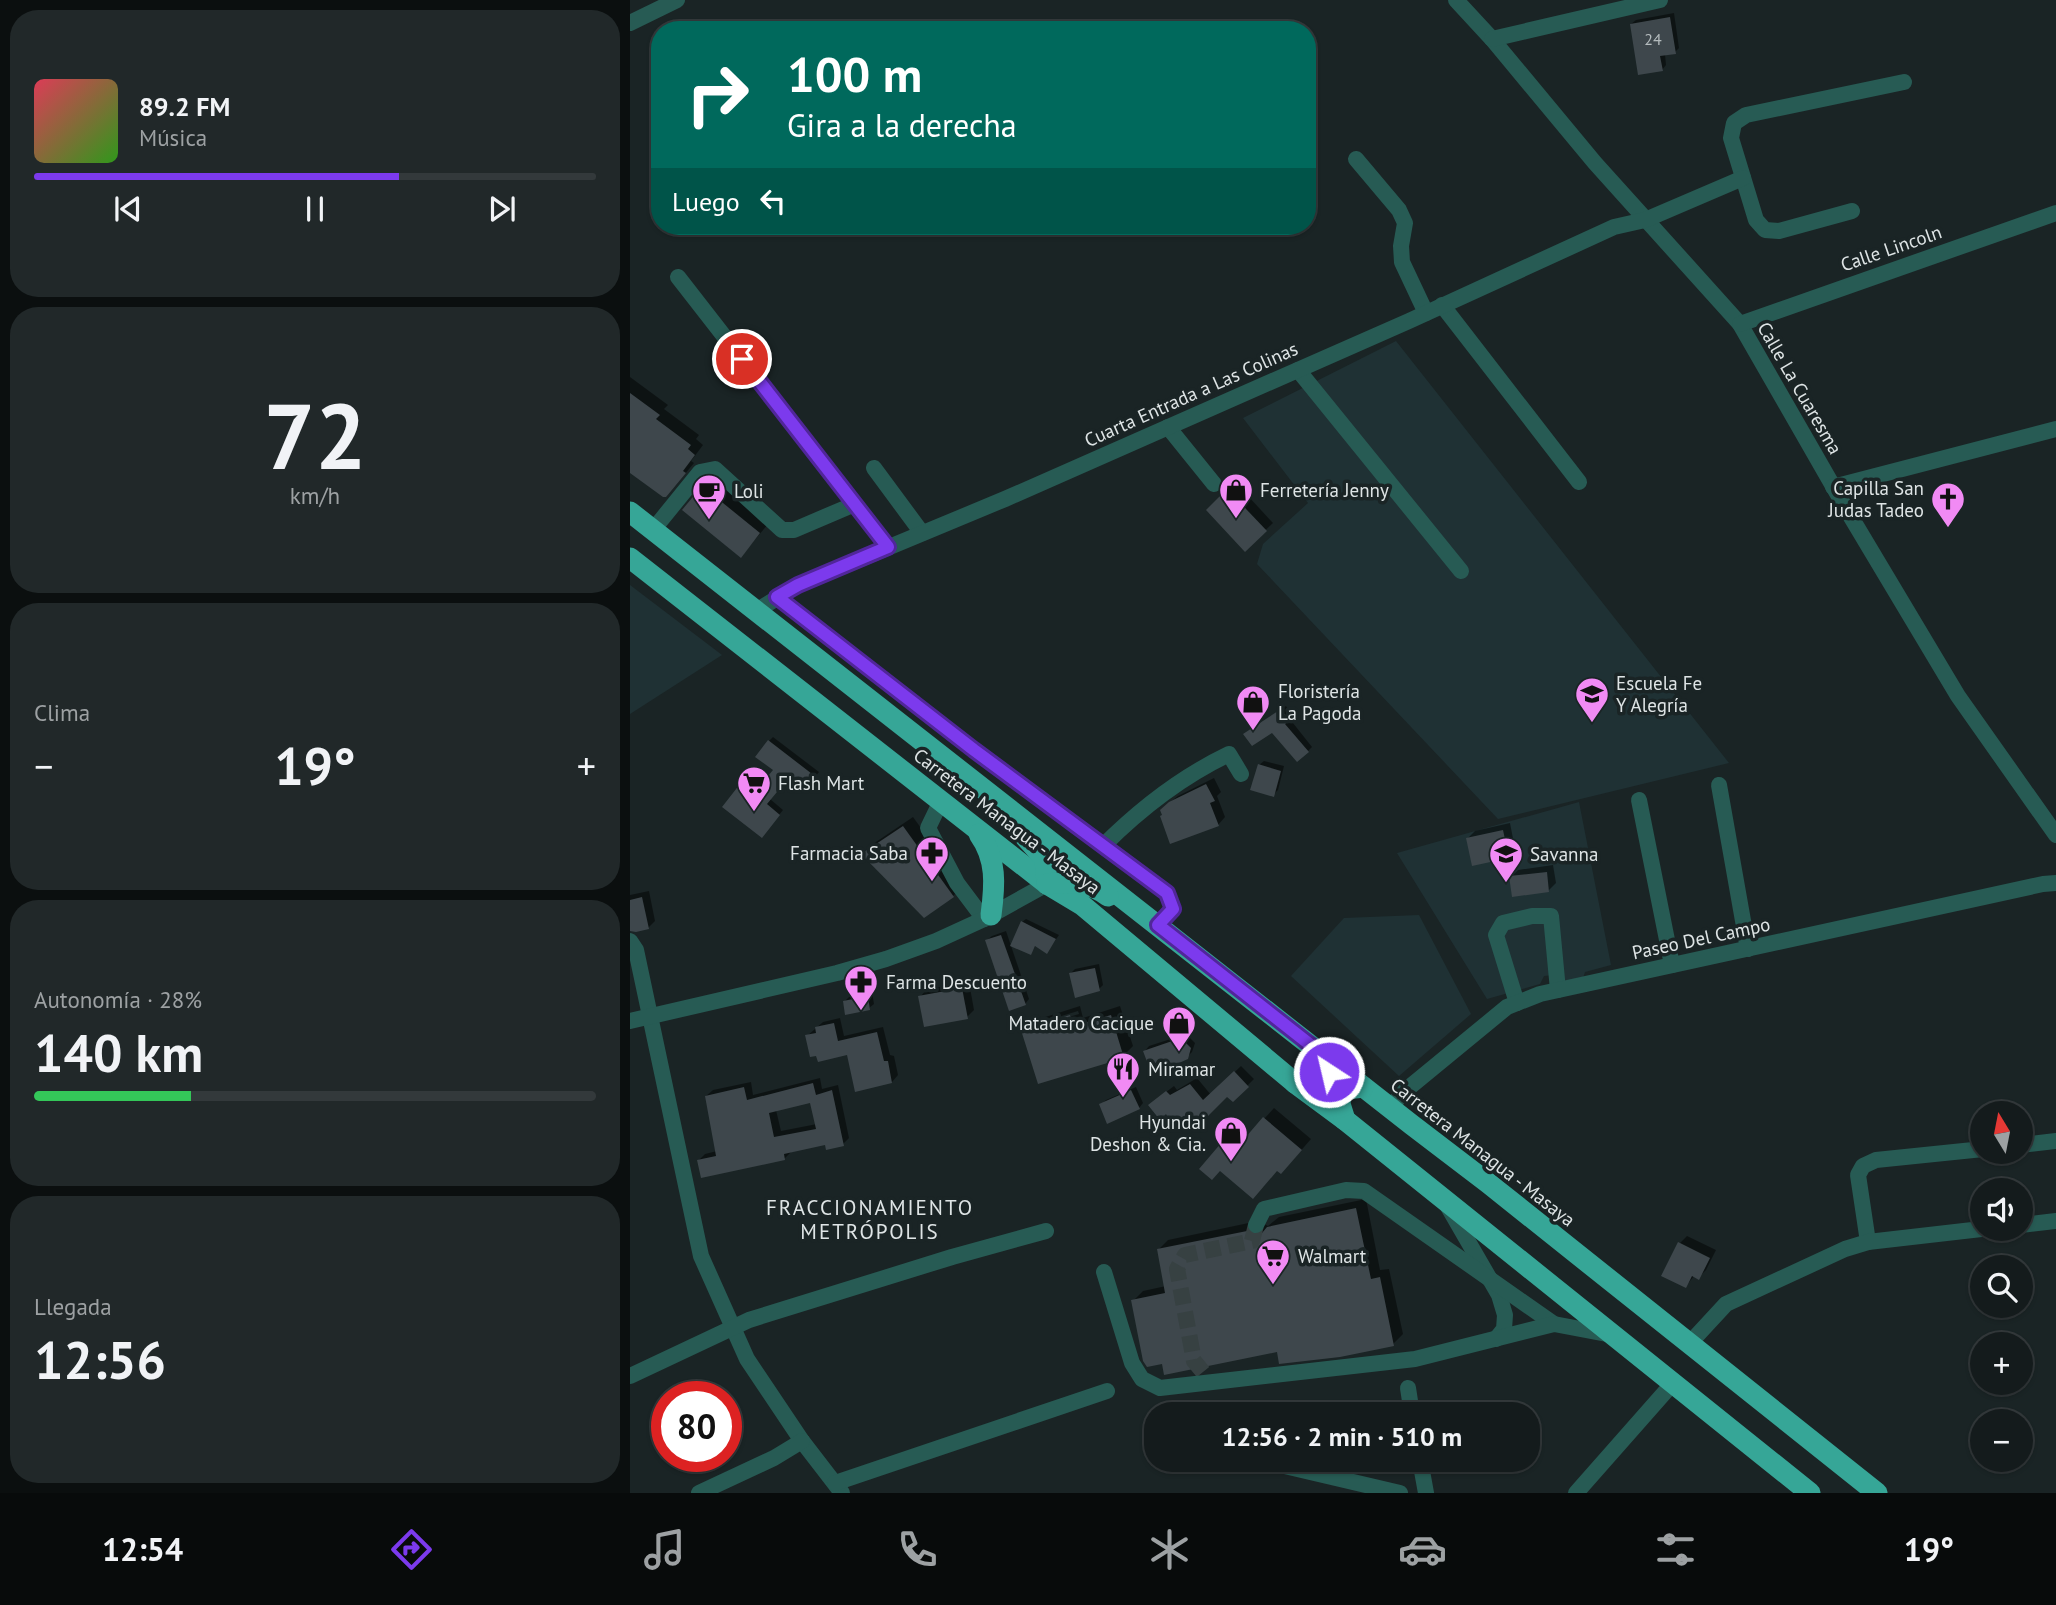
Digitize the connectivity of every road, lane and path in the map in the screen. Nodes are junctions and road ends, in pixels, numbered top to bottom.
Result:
1 (677, 0) edge
2 (1456, 0) edge
3 (1660, 0) edge
4 (630, 23) edge
5 (1492, 39) junction
6 (1904, 82) dead end
7 (1356, 159) dead end
8 (1743, 178) junction
9 (1852, 211) dead end
10 (2056, 213) edge
11 (1645, 220) junction
12 (678, 277) dead end
13 (1442, 305) junction
14 (1426, 313) junction
15 (1740, 324) junction
16 (1298, 370) junction
17 (1168, 427) junction
18 (2056, 429) edge
19 (874, 468) dead end
20 (1579, 482) dead end
21 (1214, 484) dead end
22 (1833, 488) junction
23 (855, 504) junction
24 (630, 512) edge
25 (653, 530) junction
26 (922, 533) junction
27 (888, 547) junction
28 (630, 558) edge
29 (1461, 570) dead end
30 (777, 597) junction
31 (756, 611) junction
32 (1241, 775) dead end
33 (970, 779) junction
34 (1719, 785) dead end
35 (1639, 800) dead end
36 (941, 801) junction
37 (969, 822) junction
38 (2056, 835) edge
39 (1103, 846) junction
40 (2056, 883) edge
41 (1048, 884) junction
42 (988, 917) junction
43 (1157, 924) junction
44 (630, 941) edge
45 (1748, 949) junction
46 (1672, 965) junction
47 (1558, 990) junction
48 (1517, 1003) junction
49 (651, 1016) junction
50 (630, 1021) edge
51 (1322, 1054) junction
52 (1295, 1083) junction
53 (1363, 1087) junction
54 (1390, 1107) junction
55 (1345, 1120) junction
56 (2056, 1141) edge
57 (2034, 1144) edge
58 (1970, 1150) edge
59 (1443, 1199) junction
60 (2056, 1221) edge
61 (2033, 1224) edge
62 (1256, 1225) tunnel mouth
63 (1970, 1230) edge
64 (1046, 1231) dead end
65 (1868, 1242) junction
66 (1104, 1272) dead end
67 (1488, 1278) junction
68 (1555, 1324) junction
69 (731, 1326) junction
70 (1613, 1335) junction
71 (1496, 1339) junction
72 (1689, 1344) junction
73 (1203, 1372) tunnel mouth
74 (630, 1376) edge
75 (1220, 1380) junction
76 (1673, 1383) junction
77 (1408, 1388) dead end
78 (1107, 1391) dead end
79 (1410, 1402) edge
80 (802, 1441) junction
81 (1310, 1472) edge
82 (1422, 1472) edge
83 (839, 1488) edge
84 (699, 1493) edge
85 (1400, 1493) edge
86 (1426, 1493) edge
87 (1576, 1493) edge
88 (1810, 1493) edge
89 (1877, 1493) edge

1 - 4 street
2 - 5 street, Calle La Cuaresma
3 - 5 street
5 - 11 street, Calle La Cuaresma
6 - 8 street
7 - 14 street
8 - 9 street
8 - 11 street, Cuarta Entrada a Las Colinas
10 - 15 street, Calle Lincoln
11 - 13 street, Cuarta Entrada a Las Colinas
11 - 15 street, Calle La Cuaresma
12 - 23 street
13 - 14 street, Cuarta Entrada a Las Colinas
13 - 20 street
14 - 16 street, Cuarta Entrada a Las Colinas
15 - 22 street, Calle La Cuaresma
16 - 17 street, Cuarta Entrada a Las Colinas
16 - 29 street
17 - 21 street
17 - 26 street, Cuarta Entrada a Las Colinas
18 - 22 street
19 - 26 street
22 - 38 street, Calle La Cuaresma
23 - 25 street
23 - 27 street
24 - 25 highway, Carretera Managua - Masaya
25 - 31 highway, Carretera Managua - Masaya
26 - 27 street, Cuarta Entrada a Las Colinas
27 - 30 street, Cuarta Entrada a Las Colinas
28 - 36 highway, Carretera Managua - Masaya
30 - 31 street, Cuarta Entrada a Las Colinas
30 - 39 street
31 - 33 highway, Carretera Managua - Masaya
32 - 39 street
33 - 41 highway
33 - 43 highway, Carretera Managua - Masaya
34 - 45 street
35 - 46 street
36 - 37 highway, Carretera Managua - Masaya
36 - 42 street
37 - 41 highway, Carretera Managua - Masaya
37 - 42 highway
39 - 43 street
40 - 45 street, Paseo Del Campo
41 - 42 street
41 - 43 highway
41 - 52 highway, Carretera Managua - Masaya
42 - 49 street
43 - 51 highway, Carretera Managua - Masaya
44 - 49 street
45 - 46 street, Paseo Del Campo
46 - 47 street, Paseo Del Campo
47 - 48 street, Paseo Del Campo
47 - 48 street
48 - 54 street, Paseo Del Campo
49 - 50 street
49 - 69 street
51 - 52 highway
51 - 53 highway, Carretera Managua - Masaya
52 - 55 highway, Carretera Managua - Masaya
53 - 54 highway, Carretera Managua - Masaya
53 - 55 highway
54 - 72 highway, Carretera Managua - Masaya
55 - 59 highway, Carretera Managua - Masaya
56 - 57 street
58 - 65 street
59 - 67 street
59 - 70 highway, Carretera Managua - Masaya
60 - 61 street
62 - 67 street
63 - 65 street
64 - 69 street
65 - 72 street
66 - 75 street
67 - 68 street
67 - 71 street
68 - 70 street
68 - 71 street
69 - 74 street
69 - 80 street
70 - 76 highway, Carretera Managua - Masaya
71 - 75 street
72 - 89 highway, Carretera Managua - Masaya
73 - 75 street
76 - 87 street
76 - 88 highway, Carretera Managua - Masaya
77 - 79 street
78 - 83 street
80 - 83 street
80 - 84 street
81 - 85 street
82 - 86 street

